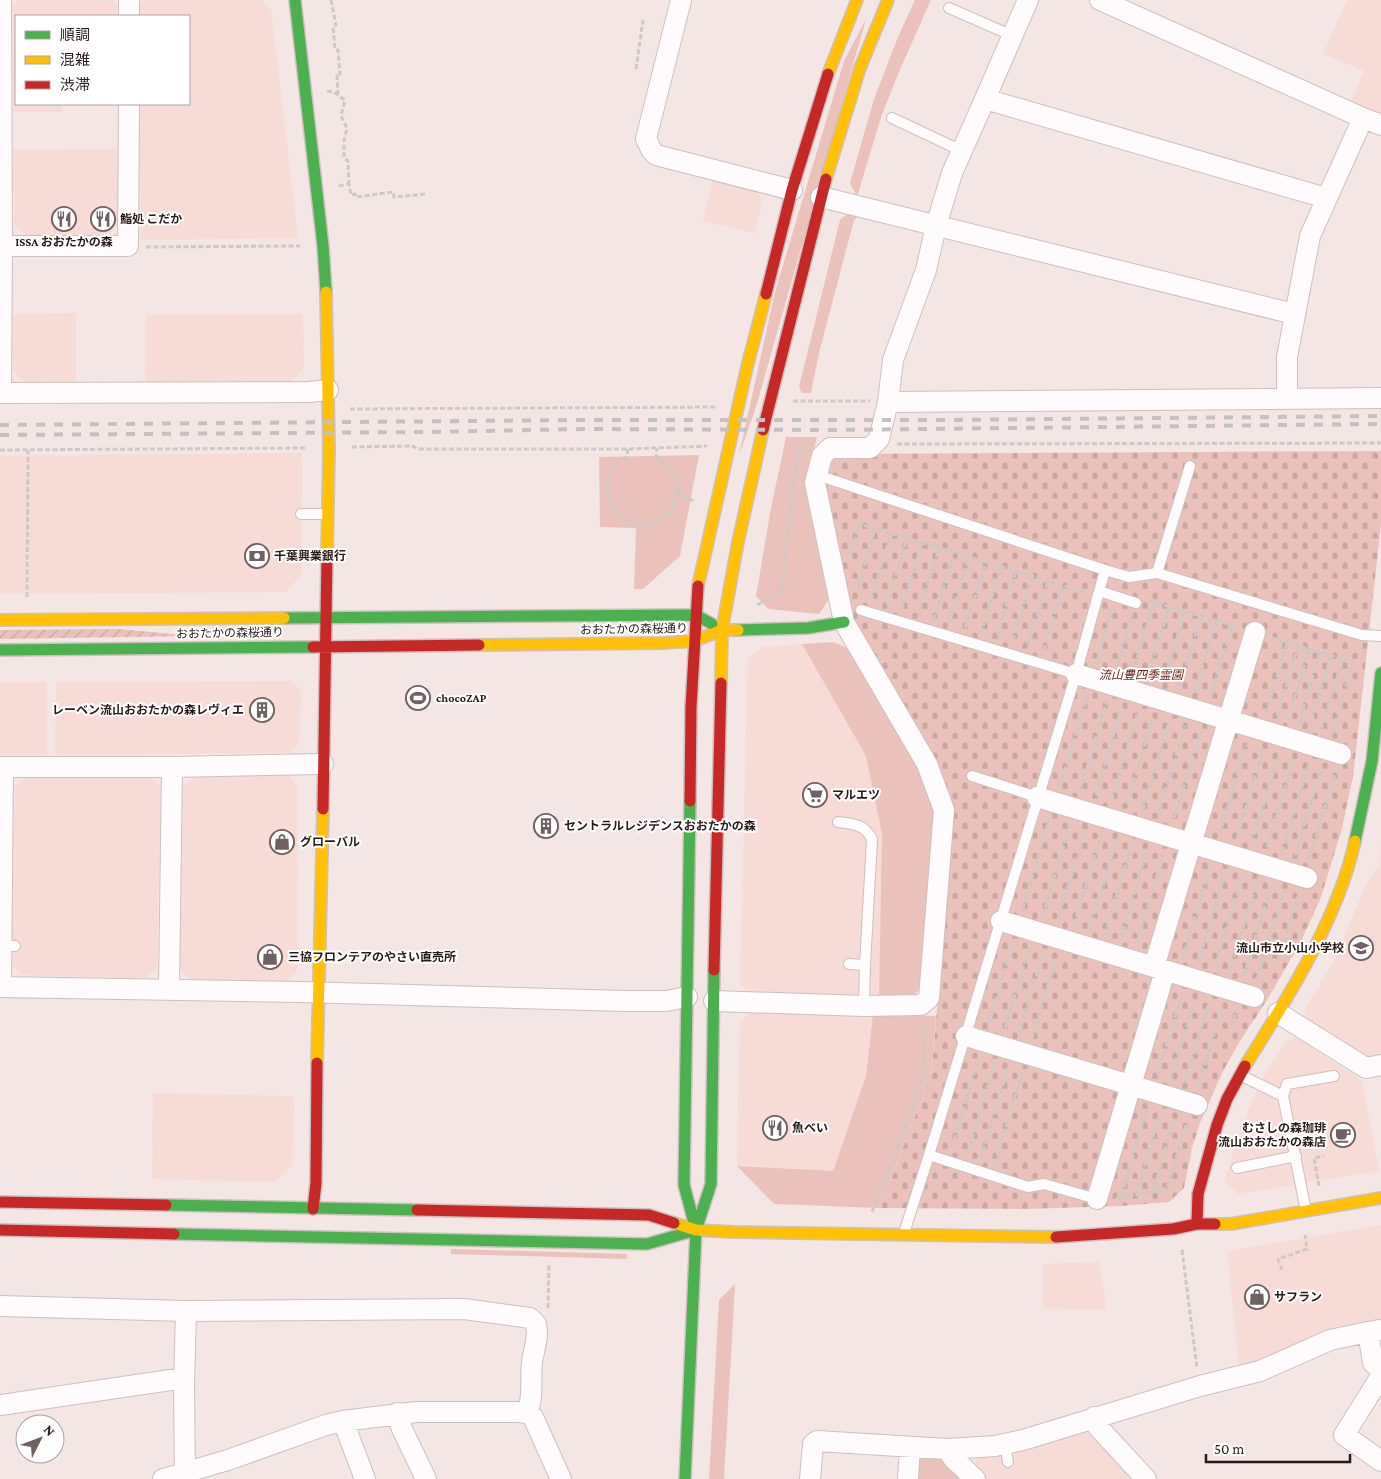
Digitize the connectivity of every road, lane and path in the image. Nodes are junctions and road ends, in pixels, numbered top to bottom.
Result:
1 (1, 0) edge
2 (129, 0) edge
3 (295, 0) edge
4 (331, 0) edge
5 (681, 0) edge
6 (857, 0) edge
7 (888, 0) edge
8 (1028, 0) edge
9 (1100, 0) edge
10 (949, 8) dead end
11 (129, 15) edge
12 (643, 20) dead end
13 (1013, 36) junction
14 (636, 69) dead end
15 (324, 91) dead end
16 (338, 94) junction
17 (985, 99) junction
18 (129, 105) edge
19 (892, 118) dead end
20 (1372, 122) edge
21 (962, 151) junction
22 (349, 184) junction
23 (333, 187) dead end
24 (792, 190) junction
25 (425, 194) dead end
26 (821, 197) junction
27 (1326, 198) junction
28 (936, 226) junction
29 (1, 246) edge
30 (128, 246) junction
31 (303, 246) dead end
32 (1294, 314) junction
33 (328, 390) junction
34 (1286, 398) junction
35 (1381, 398) edge
36 (788, 401) dead end
37 (888, 402) junction
38 (720, 407) dead end
39 (347, 409) dead end
40 (1381, 442) edge
41 (875, 444) junction
42 (710, 446) dead end
43 (347, 447) dead end
44 (308, 448) dead end
45 (657, 448) junction
46 (628, 449) junction
47 (0, 450) edge
48 (28, 450) junction
49 (826, 451) junction
50 (1190, 466) dead end
51 (817, 475) junction
52 (677, 491) junction
53 (699, 506) dead end
54 (302, 514) dead end
55 (327, 514) junction
56 (875, 529) junction
57 (891, 533) junction
58 (907, 538) junction
59 (922, 543) junction
60 (939, 548) junction
61 (954, 552) junction
62 (969, 557) junction
63 (849, 561) dead end
64 (986, 562) junction
65 (1001, 566) junction
66 (1105, 570) junction
67 (1016, 571) junction
68 (1157, 573) junction
69 (1032, 576) junction
70 (1048, 581) junction
71 (1063, 586) junction
72 (1099, 593) junction
73 (1116, 597) junction
74 (1154, 602) junction
75 (27, 603) dead end
76 (1136, 603) junction
77 (754, 605) dead end
78 (1169, 606) junction
79 (864, 611) junction
80 (1185, 611) junction
81 (696, 615) junction
82 (1201, 616) junction
83 (883, 617) junction
84 (326, 619) junction
85 (0, 620) edge
86 (899, 621) junction
87 (1217, 621) junction
88 (844, 622) junction
89 (1232, 625) junction
90 (914, 626) junction
91 (722, 630) junction
92 (930, 631) junction
93 (1255, 632) junction
94 (946, 635) junction
95 (1381, 636) edge
96 (961, 640) junction
97 (694, 641) junction
98 (1287, 642) junction
99 (977, 645) junction
100 (327, 646) junction
101 (1298, 646) junction
102 (993, 649) junction
103 (1309, 649) junction
104 (0, 650) edge
105 (1320, 652) junction
106 (1009, 654) junction
107 (1331, 655) junction
108 (1024, 659) junction
109 (1343, 659) junction
110 (1040, 663) junction
111 (1381, 673) edge
112 (1084, 677) junction
113 (1158, 700) junction
114 (1228, 721) junction
115 (1300, 742) junction
116 (323, 764) junction
117 (1, 767) edge
118 (172, 767) junction
119 (972, 776) dead end
120 (1046, 800) junction
121 (838, 822) dead end
122 (1122, 823) junction
123 (1191, 844) junction
124 (1298, 876) junction
125 (1009, 923) junction
126 (1085, 946) junction
127 (849, 964) dead end
128 (865, 964) junction
129 (1160, 969) junction
130 (0, 987) edge
131 (169, 989) junction
132 (318, 993) junction
133 (687, 997) junction
134 (1253, 997) joint
135 (714, 1001) junction
136 (925, 1002) junction
137 (864, 1006) junction
138 (1278, 1013) junction
139 (975, 1038) junction
140 (1381, 1065) edge
141 (1239, 1075) junction
142 (1334, 1076) dead end
143 (1131, 1084) junction
144 (1283, 1096) junction
145 (1198, 1105) dead end
146 (929, 1155) junction
147 (1296, 1156) junction
148 (1324, 1156) dead end
149 (948, 1161) junction
150 (1236, 1168) dead end
151 (1319, 1187) dead end
152 (1381, 1198) edge
153 (1097, 1199) joint
154 (0, 1202) edge
155 (313, 1209) junction
156 (1306, 1211) junction
157 (871, 1215) dead end
158 (1197, 1224) junction
159 (1305, 1229) dead end
160 (0, 1230) edge
161 (696, 1230) junction
162 (904, 1235) junction
163 (1182, 1250) dead end
164 (549, 1263) dead end
165 (1282, 1270) dead end
166 (0, 1306) edge
167 (186, 1311) junction
168 (536, 1324) junction
169 (1374, 1331) edge
170 (1381, 1369) edge
171 (1381, 1376) edge
172 (184, 1378) junction
173 (1200, 1386) junction
174 (0, 1405) edge
175 (397, 1413) junction
176 (527, 1413) junction
177 (1094, 1417) junction
178 (343, 1421) junction
179 (910, 1447) junction
180 (947, 1449) junction
181 (1381, 1461) edge
182 (184, 1476) edge
183 (163, 1479) edge
184 (364, 1479) edge
185 (426, 1479) edge
186 (561, 1479) edge
187 (685, 1479) edge
188 (810, 1479) edge
189 (908, 1479) edge
190 (975, 1479) edge
191 (1146, 1479) edge

1 - 29 street
2 - 11 street
3 - 33 street
4 - 16 path
5 - 24 street
6 - 24 street
7 - 26 street
8 - 13 street
9 - 20 street
10 - 13 lane
12 - 14 path
13 - 17 street
15 - 16 path
16 - 22 path
17 - 21 street
17 - 27 street
18 - 30 street
19 - 21 lane
20 - 27 street
21 - 28 street
22 - 23 path
22 - 25 path
24 - 81 street
26 - 28 street
26 - 91 street
27 - 32 street
28 - 32 street
28 - 37 street
29 - 30 street
29 - 33 street
30 - 31 path
32 - 34 street
33 - 55 street
34 - 35 street
34 - 37 street
36 - 37 path
37 - 41 street
38 - 39 path
40 - 41 path
41 - 49 street
42 - 45 path
43 - 46 path
44 - 48 path
45 - 46 path
45 - 52 path
46 - 52 path
47 - 48 path
48 - 75 path
49 - 51 street
49 - 77 path
50 - 68 lane
51 - 66 lane
51 - 88 street
52 - 53 path
54 - 55 lane
55 - 84 street
56 - 57 path
56 - 63 path
56 - 79 path
57 - 58 path
57 - 79 path
58 - 59 path
58 - 83 path
59 - 60 path
59 - 86 path
60 - 61 path
60 - 90 path
61 - 62 path
61 - 92 path
62 - 64 path
62 - 94 path
64 - 65 path
64 - 96 path
65 - 67 path
65 - 99 path
66 - 68 lane
66 - 72 lane
67 - 69 path
67 - 102 path
68 - 95 lane
69 - 70 path
69 - 106 path
70 - 71 path
70 - 108 path
71 - 72 path
71 - 110 path
72 - 73 lane
72 - 112 lane
73 - 76 lane
73 - 112 path
74 - 76 path
74 - 78 path
74 - 113 path
76 - 113 path
78 - 80 path
78 - 113 path
79 - 83 lane
80 - 82 path
80 - 113 path
81 - 84 street, おおたかの森桜通り
81 - 91 street, おおたかの森桜通り
81 - 97 street
82 - 87 path
82 - 113 path
83 - 86 lane
84 - 85 street, おおたかの森桜通り
84 - 100 street
86 - 90 lane
87 - 89 path
87 - 113 path
88 - 91 street
88 - 136 street
89 - 93 path
89 - 113 path
90 - 92 lane
91 - 97 street, おおたかの森桜通り
91 - 135 street
92 - 94 lane
93 - 98 path
93 - 114 street
94 - 96 lane
96 - 99 lane
97 - 100 street, おおたかの森桜通り
97 - 133 street
98 - 101 path
98 - 115 path
99 - 102 lane
100 - 104 street, おおたかの森桜通り
100 - 116 street
101 - 103 path
101 - 115 path
102 - 106 lane
103 - 105 path
103 - 115 path
105 - 107 path
105 - 115 path
106 - 108 lane
107 - 109 path
107 - 115 path
108 - 110 lane
109 - 115 path
109 - 115 path
110 - 112 lane
111 - 138 street
112 - 113 street
112 - 120 lane
112 - 120 path
113 - 114 street
113 - 122 path
113 - 122 path
113 - 122 path
113 - 122 path
113 - 122 path
113 - 122 path
113 - 122 path
114 - 115 street
114 - 123 street
115 - 124 path
116 - 118 street
116 - 132 street
117 - 118 street
117 - 130 street
118 - 131 street
119 - 120 lane
120 - 122 street
120 - 125 lane
120 - 125 path
121 - 128 lane
122 - 123 street
122 - 126 path
122 - 126 path
122 - 126 path
122 - 126 path
122 - 126 path
122 - 126 path
122 - 126 path
123 - 124 street
123 - 129 street
124 - 134 path
125 - 126 street
125 - 139 lane
125 - 139 path
126 - 129 street
127 - 128 lane
128 - 137 lane
129 - 134 street
129 - 143 street
130 - 131 street
131 - 132 street
132 - 133 street
132 - 155 street
133 - 161 street
135 - 137 street
135 - 161 street
136 - 137 street
136 - 157 path
138 - 140 street
138 - 141 street
139 - 143 street
139 - 146 lane
139 - 149 path
141 - 144 lane
141 - 158 street
142 - 144 lane
143 - 145 street
143 - 153 street
144 - 147 lane
146 - 149 lane
146 - 162 lane
147 - 150 lane
147 - 156 lane
148 - 151 path
149 - 153 lane
152 - 156 street
154 - 155 street
155 - 161 street
156 - 158 street
158 - 162 street
159 - 165 path
160 - 161 street
161 - 162 street
161 - 187 street
163 - 173 path
164 - 168 path
166 - 167 street
167 - 168 street
167 - 172 street
168 - 176 street
169 - 170 street
169 - 173 street
171 - 181 street
172 - 174 street
172 - 182 street
173 - 177 street
175 - 176 street
175 - 178 street
175 - 185 street
176 - 186 street
177 - 180 street
177 - 191 street
178 - 182 street
178 - 184 street
179 - 180 street
179 - 188 street
179 - 189 street
180 - 190 street
182 - 183 street

